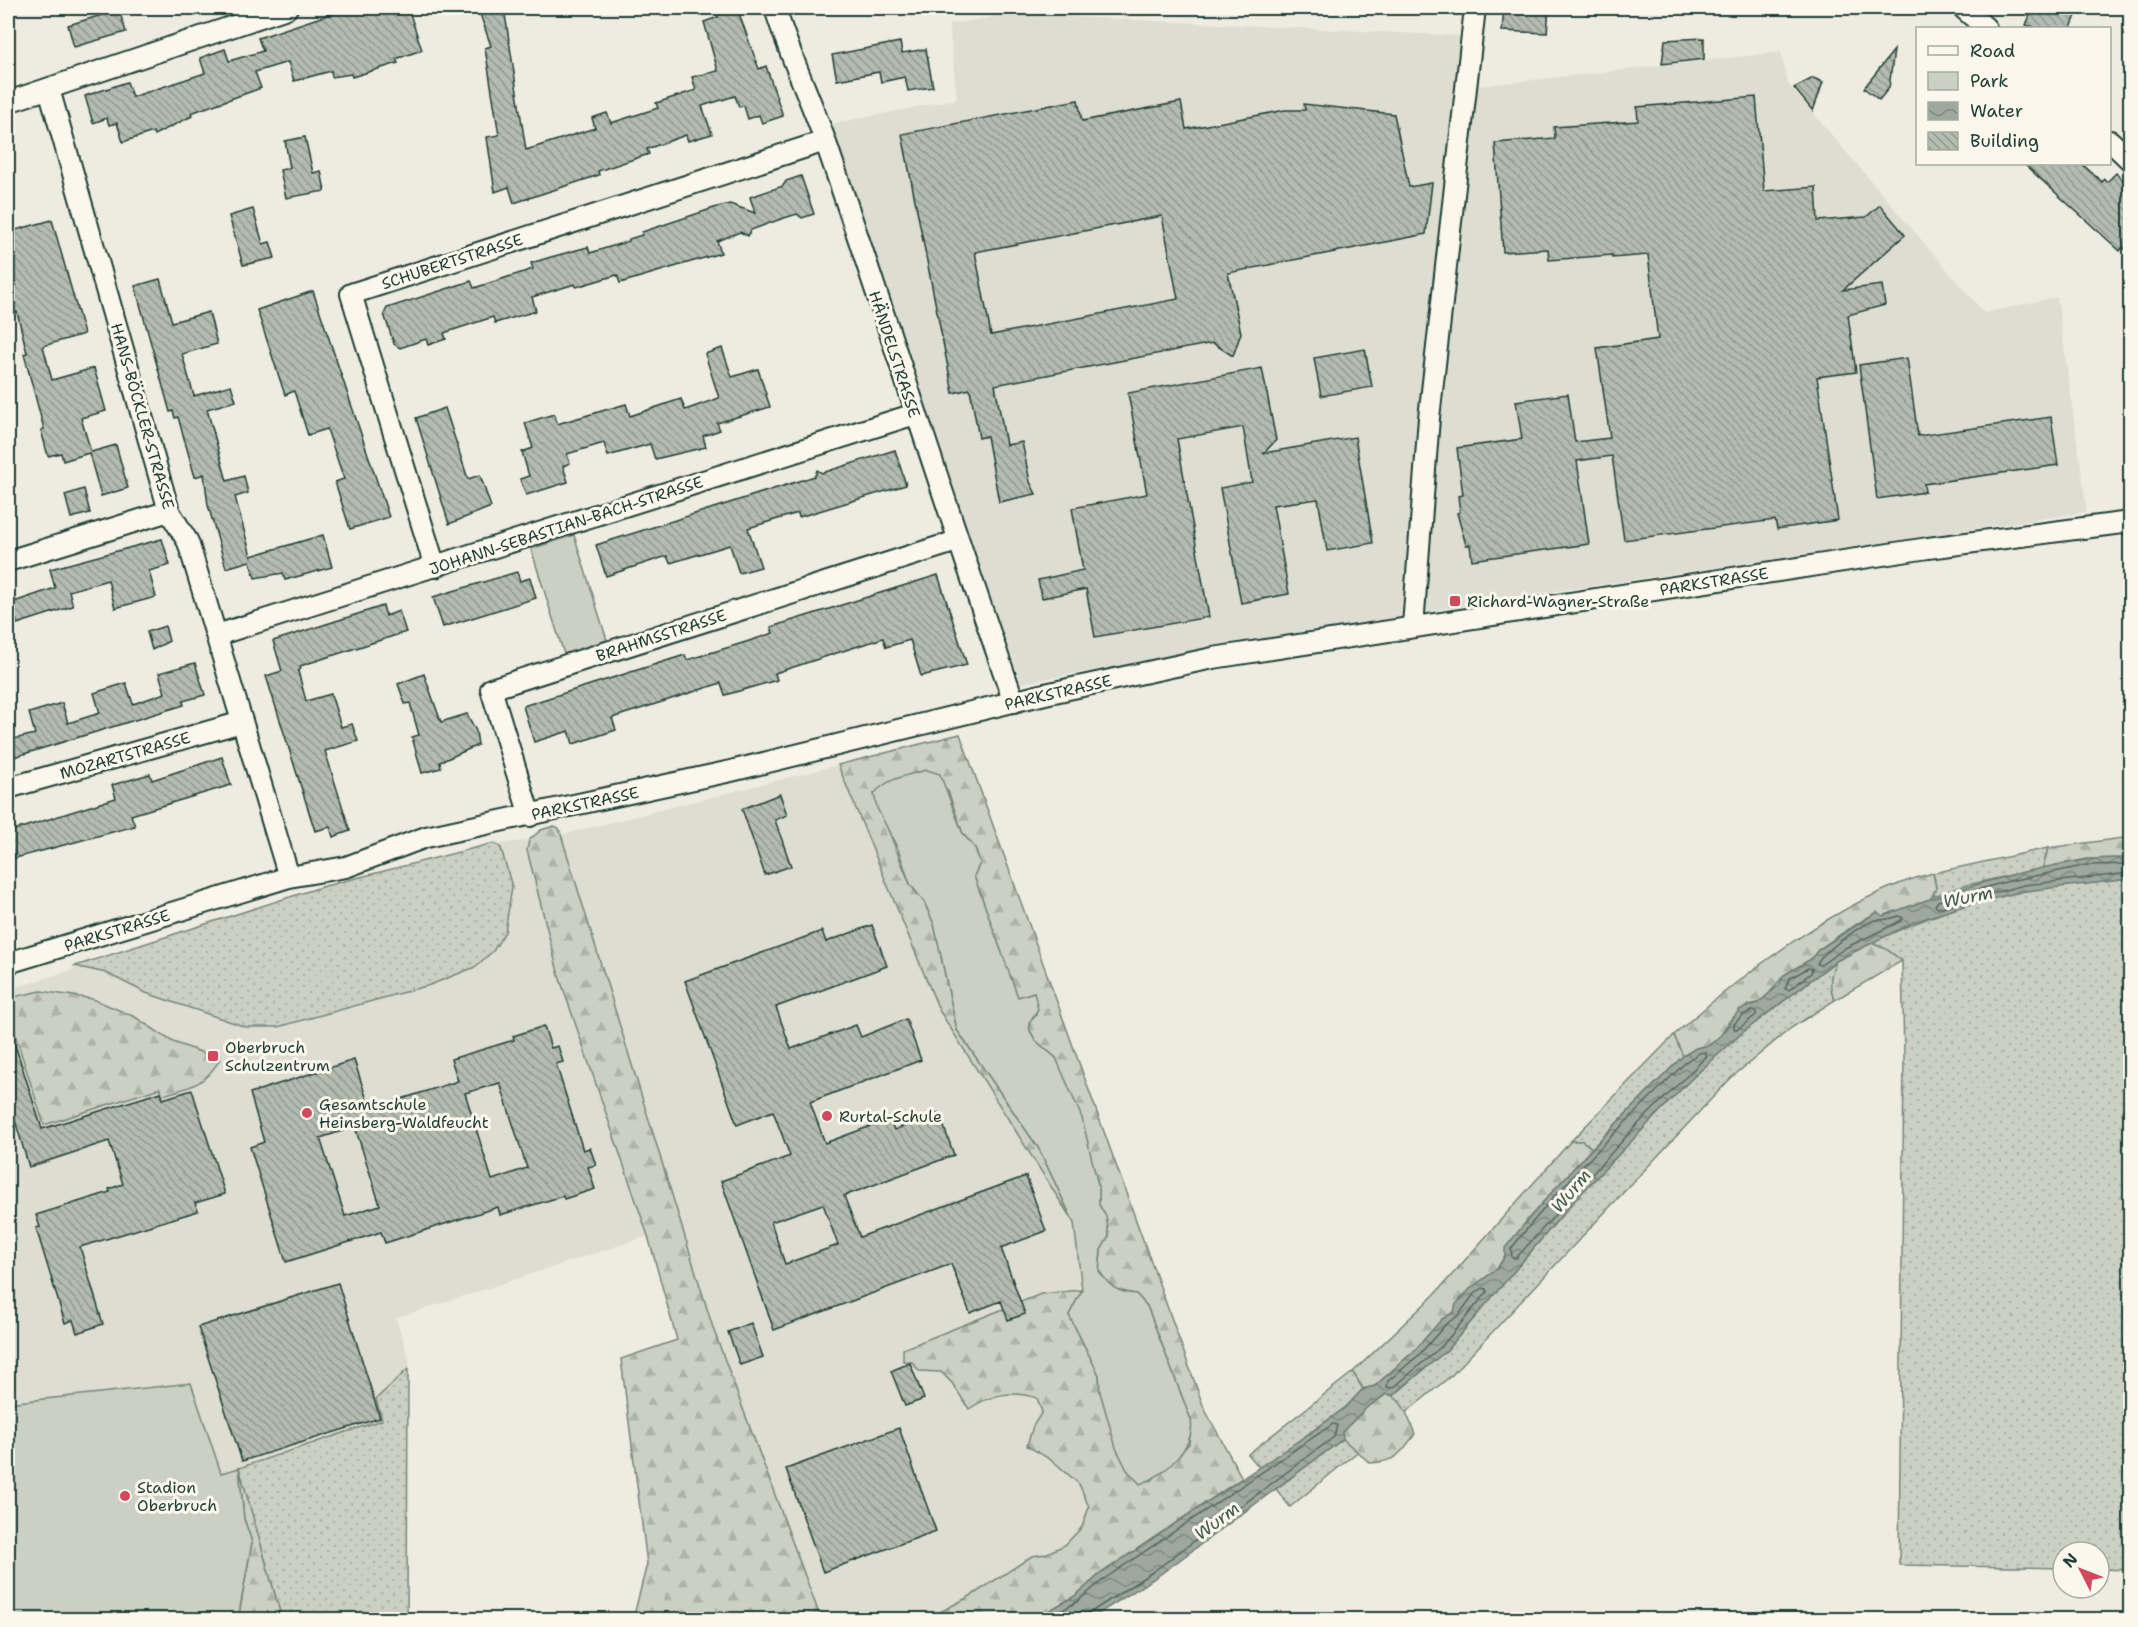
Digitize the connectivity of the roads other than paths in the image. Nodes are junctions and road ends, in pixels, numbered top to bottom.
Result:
1 (287, 8) edge
2 (775, 8) edge
3 (1475, 8) edge
4 (1963, 8) edge
5 (1985, 27) edge
6 (49, 89) junction
7 (8, 102) edge
8 (825, 141) junction
9 (2111, 143) edge
10 (2130, 160) edge
11 (915, 414) junction
12 (169, 511) junction
13 (2130, 522) edge
14 (957, 541) junction
15 (8, 561) edge
16 (435, 567) junction
17 (1413, 626) junction
18 (217, 634) junction
19 (1014, 702) junction
20 (242, 722) junction
21 (8, 788) edge
22 (530, 816) junction
23 (289, 877) junction
24 (8, 963) edge

1 - 6 street
2 - 8 street, HÄNDELSTRASSE
3 - 17 street
4 - 5 street
6 - 7 street
6 - 12 street, HANS-BÖCKLER-STRASSE
8 - 11 street, HÄNDELSTRASSE
8 - 16 street, SCHUBERTSTRASSE
9 - 10 street
11 - 14 street, HÄNDELSTRASSE
11 - 16 street, JOHANN-SEBASTIAN-BACH-STRASSE
12 - 15 street
12 - 18 street, HANS-BÖCKLER-STRASSE
13 - 17 street, PARKSTRASSE
14 - 19 street, HÄNDELSTRASSE
14 - 22 street, BRAHMSSTRASSE
16 - 18 street, JOHANN-SEBASTIAN-BACH-STRASSE
17 - 19 street, PARKSTRASSE
18 - 20 street, HANS-BÖCKLER-STRASSE
19 - 22 street, PARKSTRASSE
20 - 21 street, MOZARTSTRASSE
20 - 23 street, HANS-BÖCKLER-STRASSE
22 - 23 street, PARKSTRASSE
23 - 24 street, PARKSTRASSE

